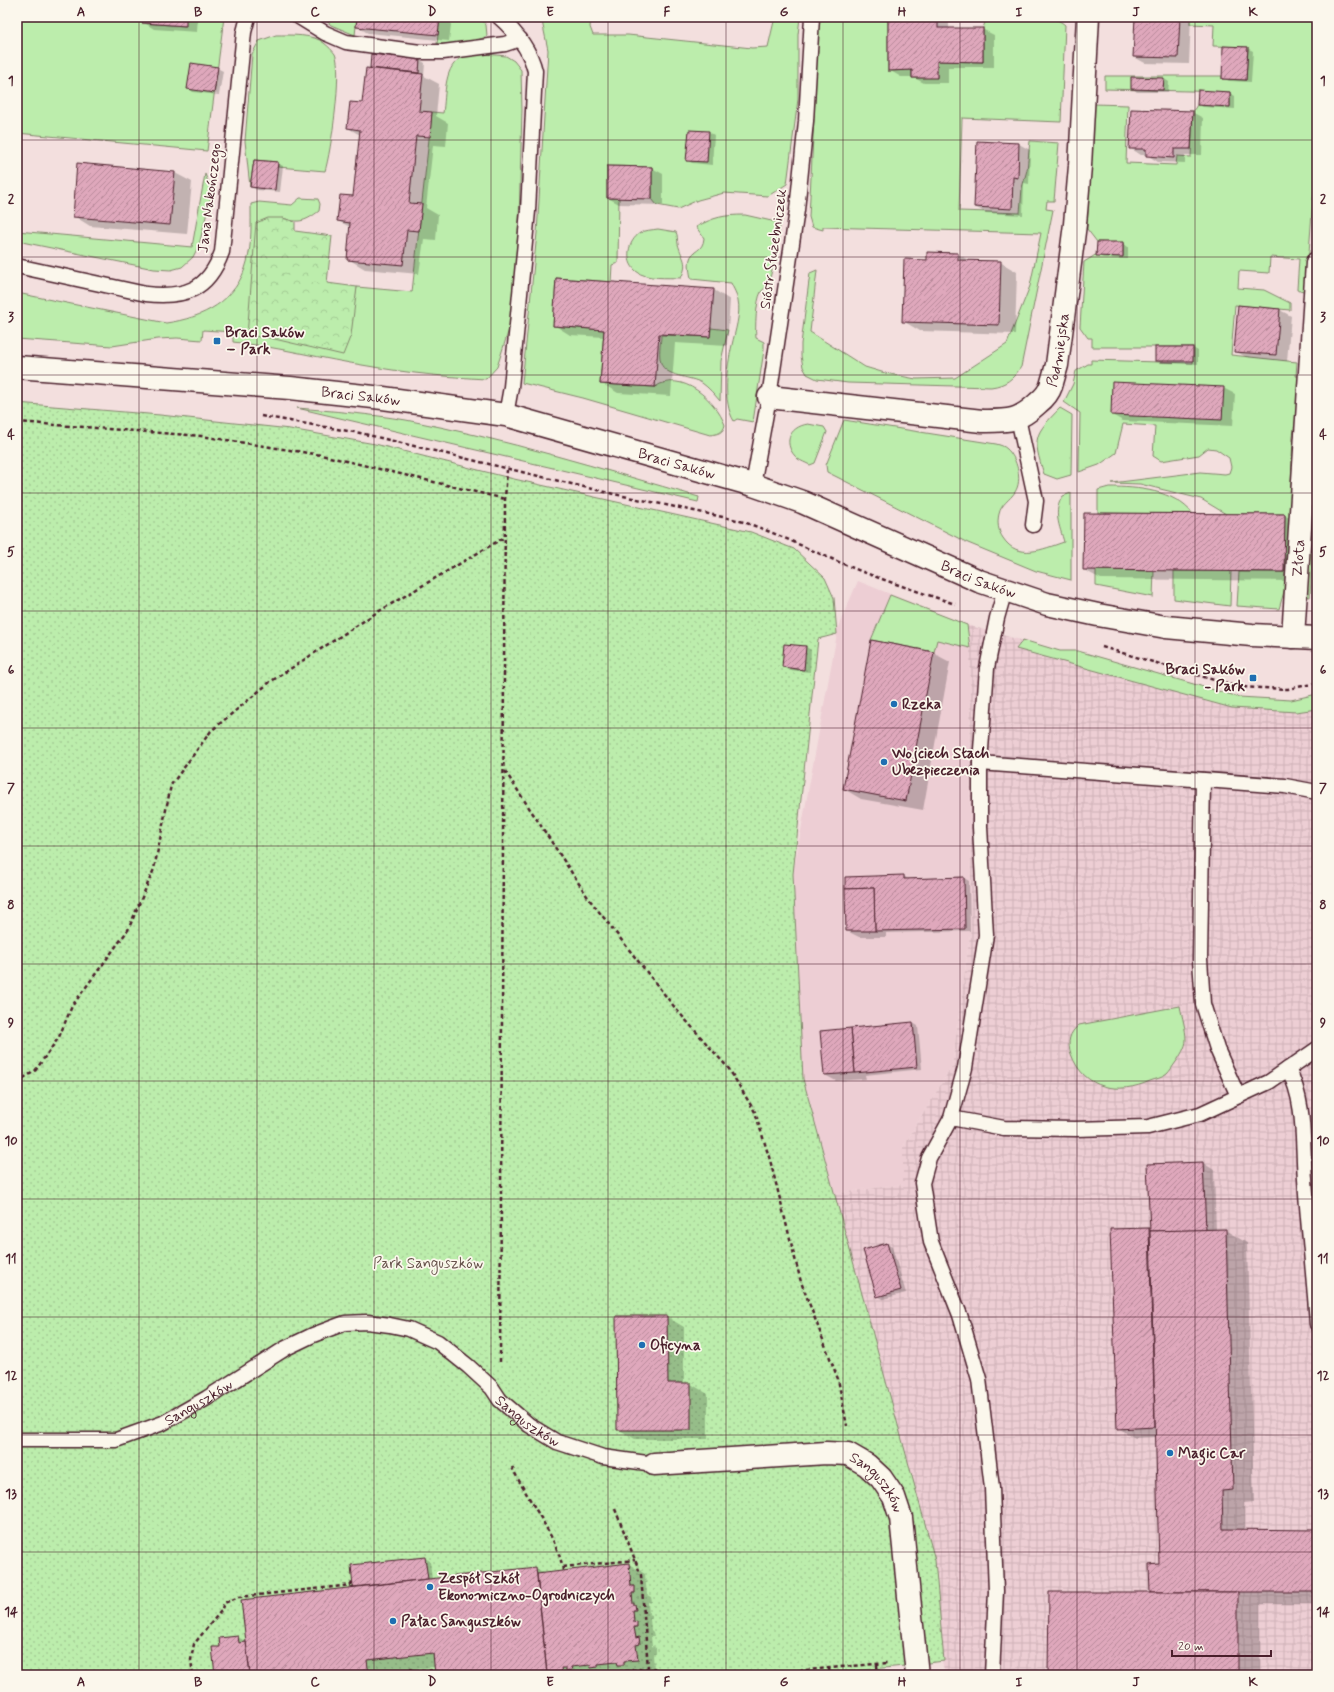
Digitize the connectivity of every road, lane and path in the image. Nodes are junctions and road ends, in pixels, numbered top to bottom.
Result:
1 (248, 17) edge
2 (299, 17) edge
3 (499, 17) edge
4 (812, 17) edge
5 (1088, 17) edge
6 (520, 39) junction
7 (1317, 263) edge
8 (17, 266) edge
9 (17, 367) edge
10 (769, 397) junction
11 (506, 414) junction
12 (254, 415) dead end
13 (1018, 418) junction
14 (17, 422) edge
15 (507, 470) junction
16 (753, 485) junction
17 (505, 500) junction
18 (1033, 525) dead end
19 (757, 526) dead end
20 (506, 537) junction
21 (1005, 590) junction
22 (1292, 637) junction
23 (1317, 638) edge
24 (980, 763) junction
25 (504, 771) junction
26 (1203, 780) junction
27 (1317, 792) edge
28 (1317, 1049) edge
29 (1288, 1069) junction
30 (17, 1082) edge
31 (1238, 1096) junction
32 (951, 1118) junction
33 (1317, 1324) edge
34 (500, 1400) junction
35 (17, 1440) edge
36 (848, 1454) junction
37 (654, 1464) joint
38 (512, 1467) dead end
39 (615, 1509) dead end
40 (635, 1560) junction
41 (563, 1567) junction
42 (563, 1571) dead end
43 (353, 1580) dead end
44 (877, 1665) junction
45 (648, 1668) junction
46 (916, 1668) edge
47 (829, 1669) junction
48 (435, 1670) dead end
49 (415, 1674) edge
50 (194, 1675) edge
51 (383, 1675) edge
52 (597, 1675) edge
53 (665, 1675) edge
54 (750, 1675) edge
55 (830, 1675) edge
56 (878, 1675) edge
57 (992, 1675) edge

1 - 8 lane, Jana Nakończego
2 - 6 lane
3 - 6 lane
4 - 10 lane, Sióstr Służebniczek
5 - 13 street, Podmiejska
6 - 11 lane
7 - 22 street, Złota
9 - 11 street, Braci Saków
10 - 13 street, Podmiejska
10 - 16 lane, Sióstr Służebniczek
11 - 16 street, Braci Saków
12 - 15 path
13 - 18 lane
14 - 17 path
15 - 17 path
15 - 19 path
16 - 21 street, Braci Saków
17 - 20 path
20 - 25 path
20 - 30 path
21 - 22 street, Braci Saków
21 - 24 lane
22 - 23 street, Braci Saków
24 - 26 lane
24 - 32 lane
25 - 34 path
25 - 36 path
26 - 27 lane
26 - 31 lane
28 - 29 lane
29 - 31 lane
29 - 33 lane
31 - 32 lane
32 - 57 lane
34 - 35 lane, Sanguszków
34 - 37 lane, Sanguszków
36 - 37 street, Sanguszków
36 - 46 street, Sanguszków
38 - 41 path
39 - 40 path
40 - 41 path
40 - 45 path
41 - 42 path
43 - 50 path
44 - 46 path
44 - 47 path
44 - 56 path
45 - 52 path
45 - 53 path
47 - 54 path
47 - 55 path
48 - 49 path
49 - 51 path

